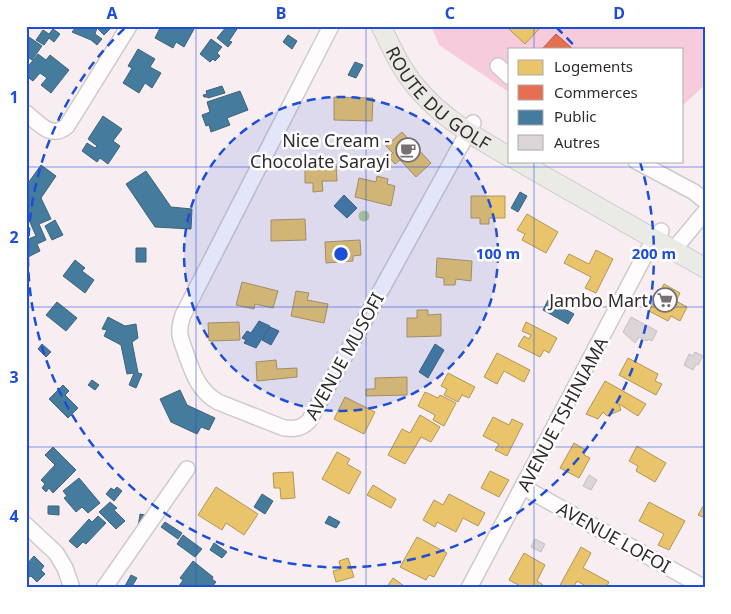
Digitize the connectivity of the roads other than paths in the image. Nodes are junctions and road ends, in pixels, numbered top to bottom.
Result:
1 (129, 26) edge
2 (331, 26) edge
3 (382, 26) edge
4 (394, 26) edge
5 (498, 66) dead end
6 (508, 75) edge
7 (26, 113) edge
8 (470, 127) junction
9 (508, 143) edge
10 (508, 156) edge
11 (520, 162) edge
12 (541, 162) edge
13 (638, 162) edge
14 (705, 202) edge
15 (705, 212) edge
16 (658, 236) junction
17 (677, 246) junction
18 (705, 256) edge
19 (705, 268) edge
20 (187, 469) dead end
21 (523, 486) junction
22 (26, 524) edge
23 (72, 588) edge
24 (104, 588) edge
25 (469, 588) edge
26 (705, 588) edge

1 - 7 street
2 - 8 street, AVENUE MUSOFI
3 - 8 main road, ROUTE DU GOLF
4 - 8 main road
5 - 6 street
8 - 9 main road
8 - 10 main road, ROUTE DU GOLF
11 - 16 main road
12 - 16 main road
13 - 14 street
15 - 17 street
16 - 17 main road
16 - 21 street, AVENUE TSHINIAMA
17 - 18 main road
17 - 19 main road
20 - 24 street
21 - 25 street, AVENUE TSHINIAMA
21 - 26 street, AVENUE LOFOI
22 - 23 street

